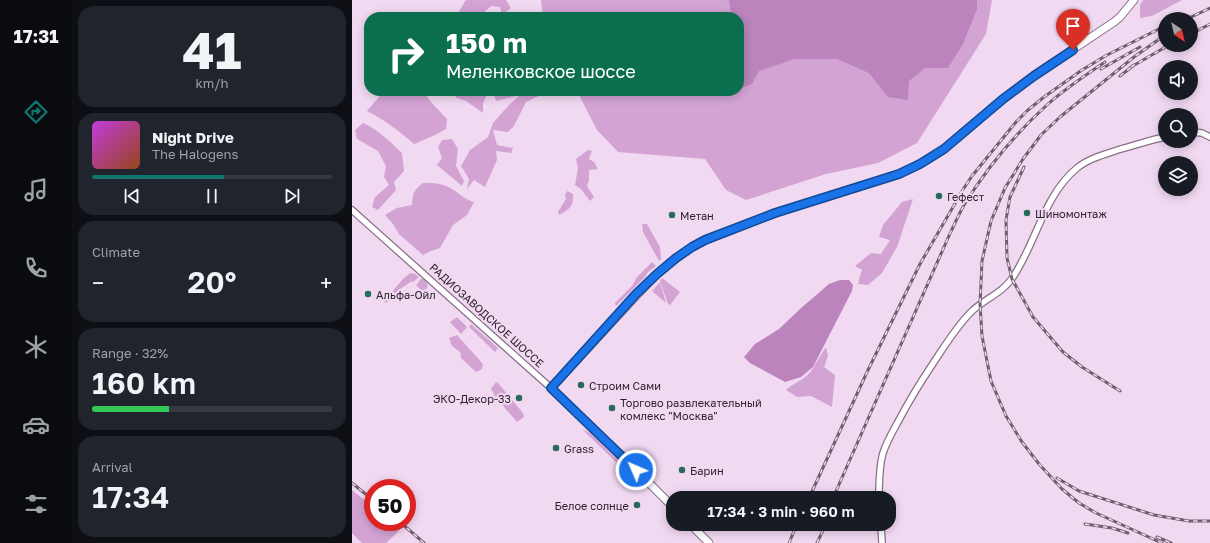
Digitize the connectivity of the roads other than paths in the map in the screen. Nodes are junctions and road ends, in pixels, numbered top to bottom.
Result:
1 (1134, 0) edge
2 (1198, 133) edge
3 (1210, 137) edge
4 (1158, 139) edge
5 (352, 210) edge
6 (551, 388) junction
7 (879, 491) edge
8 (666, 500) edge
9 (697, 531) edge
10 (881, 531) edge
11 (709, 543) edge
12 (882, 543) edge

1 - 6 main road
2 - 3 street
4 - 7 street
5 - 6 street, РАДИОЗАВОДСКОЕ ШОССЕ
6 - 8 main road, РАДИОЗАВОДСКОЕ ШОССЕ
9 - 11 main road
10 - 12 street

